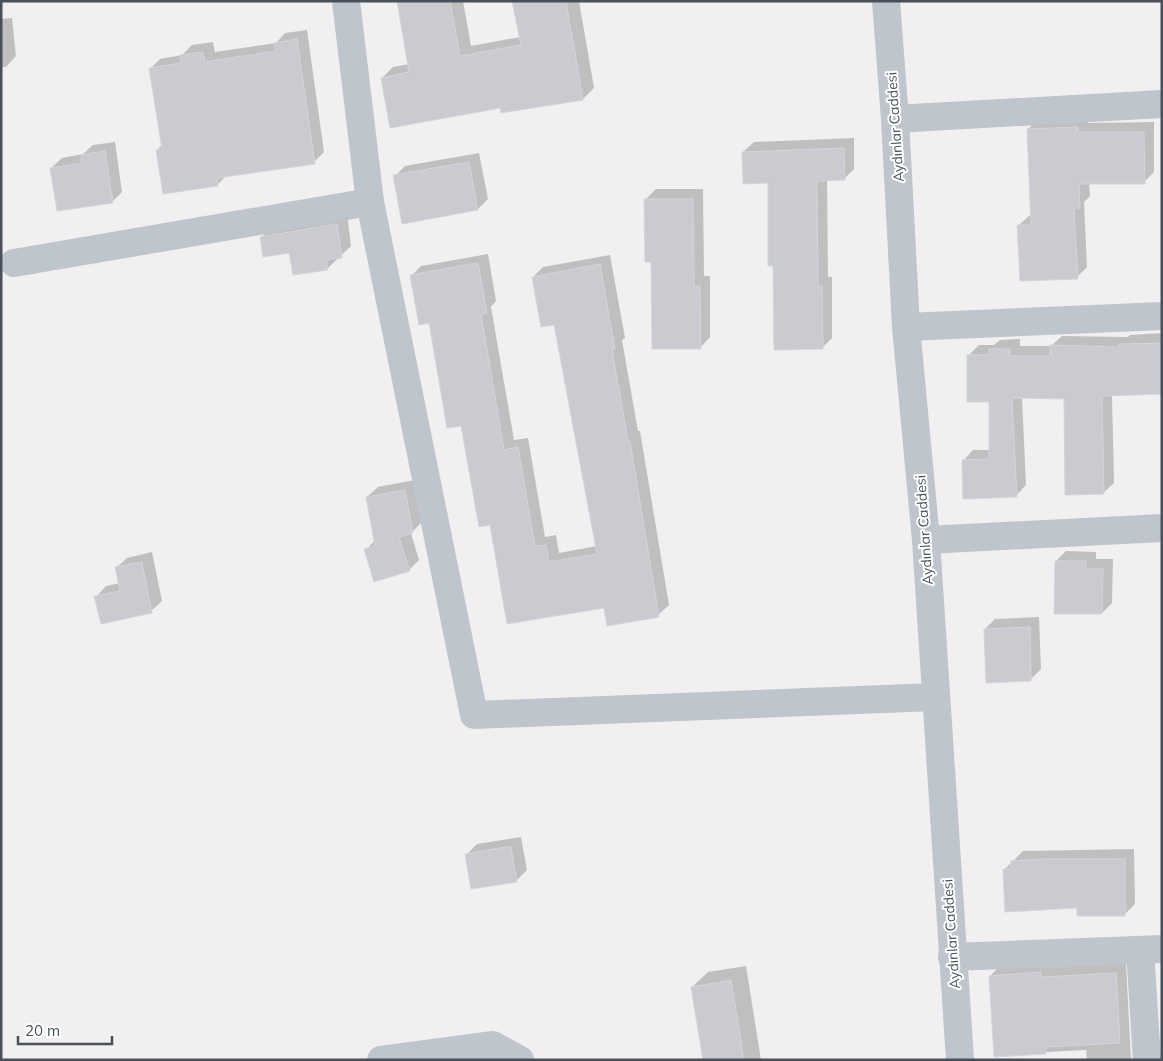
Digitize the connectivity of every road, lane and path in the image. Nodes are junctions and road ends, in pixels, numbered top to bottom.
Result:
1 (346, 1) edge
2 (886, 1) edge
3 (1162, 104) edge
4 (895, 119) junction
5 (370, 202) junction
6 (14, 263) dead end
7 (1162, 316) edge
8 (906, 327) junction
9 (1162, 528) edge
10 (926, 540) junction
11 (935, 697) junction
12 (1151, 949) edge
13 (952, 957) junction
14 (382, 1060) edge
15 (520, 1060) edge
16 (960, 1060) edge
17 (1148, 1060) edge

1 - 5 street
2 - 4 street, Aydınlar Caddesi
3 - 4 street
4 - 8 street, Aydınlar Caddesi
5 - 6 street
5 - 11 street
7 - 8 street
8 - 10 street, Aydınlar Caddesi
9 - 10 street
10 - 11 street, Aydınlar Caddesi
11 - 13 street, Aydınlar Caddesi
12 - 13 street
12 - 17 street
13 - 16 street, Aydınlar Caddesi
14 - 15 street

